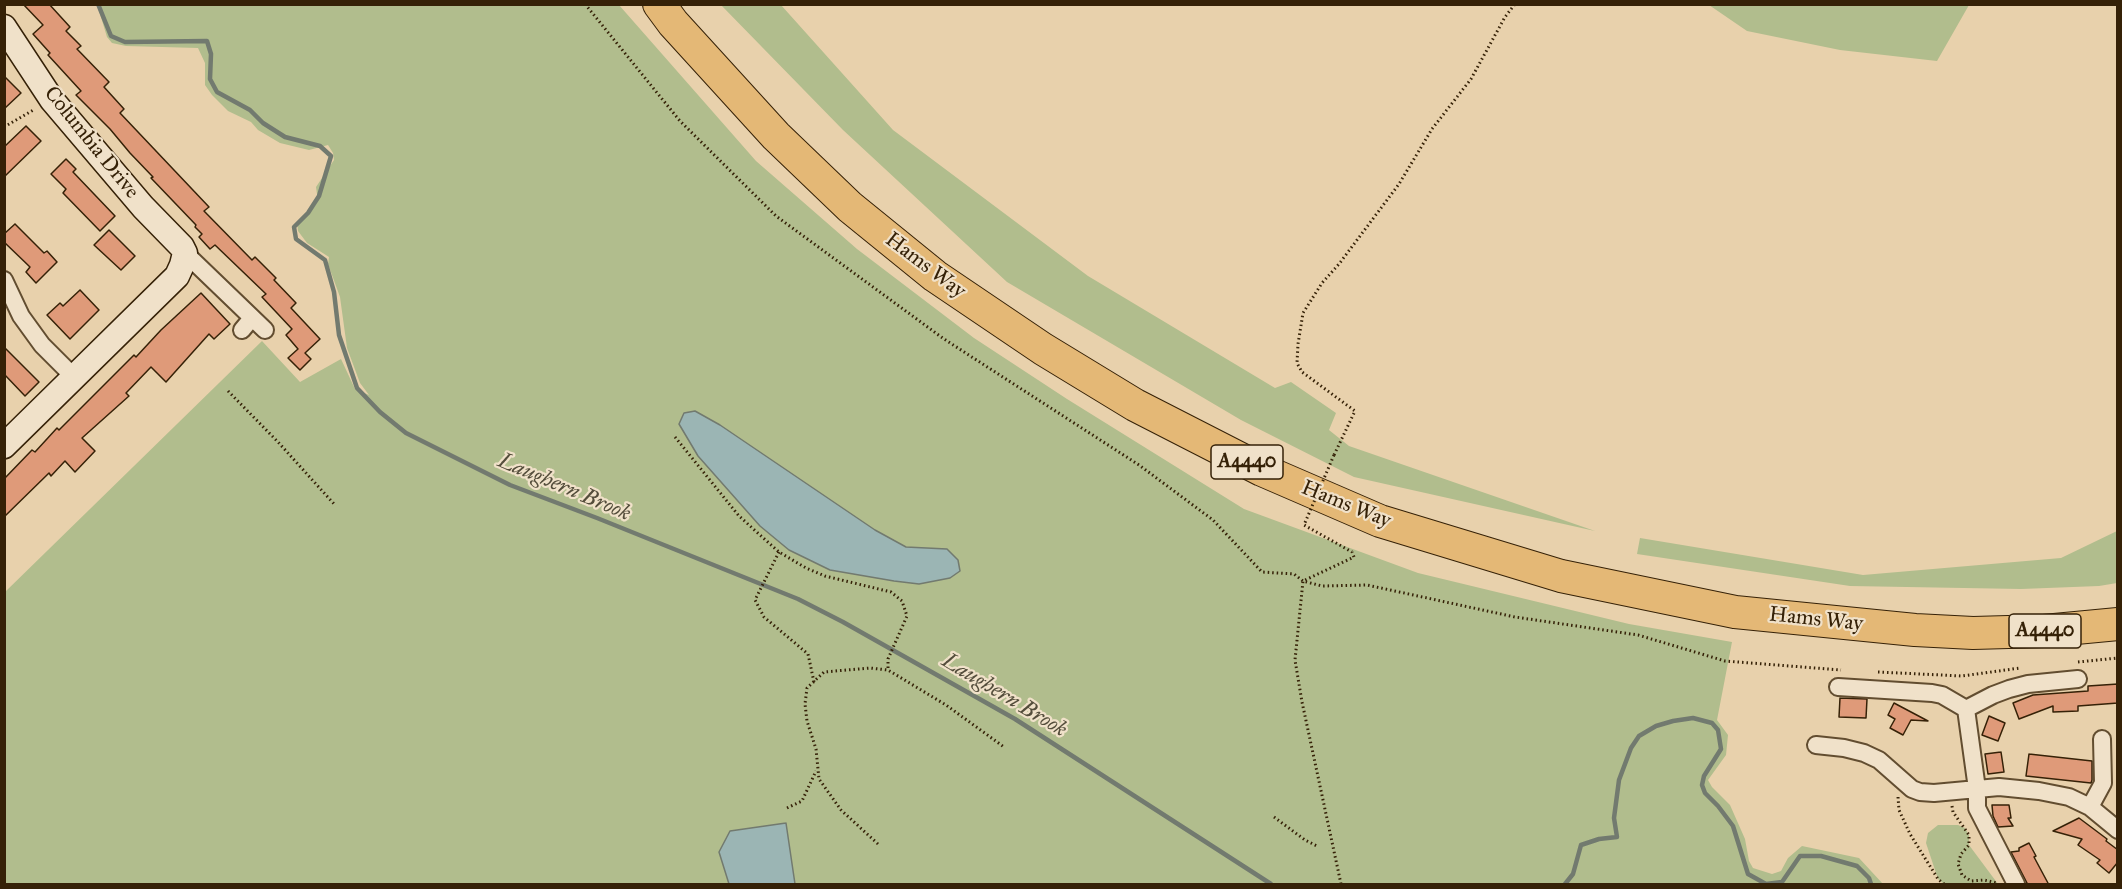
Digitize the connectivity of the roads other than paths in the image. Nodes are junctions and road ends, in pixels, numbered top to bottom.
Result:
1 (659, 4) edge
2 (4, 27) edge
3 (185, 253) junction
4 (4, 280) edge
5 (266, 330) dead end
6 (74, 376) junction
7 (4, 446) edge
8 (2118, 624) edge
9 (2078, 679) dead end
10 (1838, 687) dead end
11 (1966, 709) junction
12 (2102, 739) dead end
13 (1816, 745) dead end
14 (1977, 789) junction
15 (2090, 807) junction
16 (2118, 830) edge
17 (2016, 885) edge

1 - 8 highway, Hams Way / A4440
2 - 3 street, Columbia Drive
3 - 5 street, Columbia Drive
3 - 6 street
4 - 6 street
6 - 7 street
9 - 11 street
10 - 11 street
11 - 14 street
12 - 15 street
13 - 14 street
14 - 15 street
14 - 17 street
15 - 16 street

